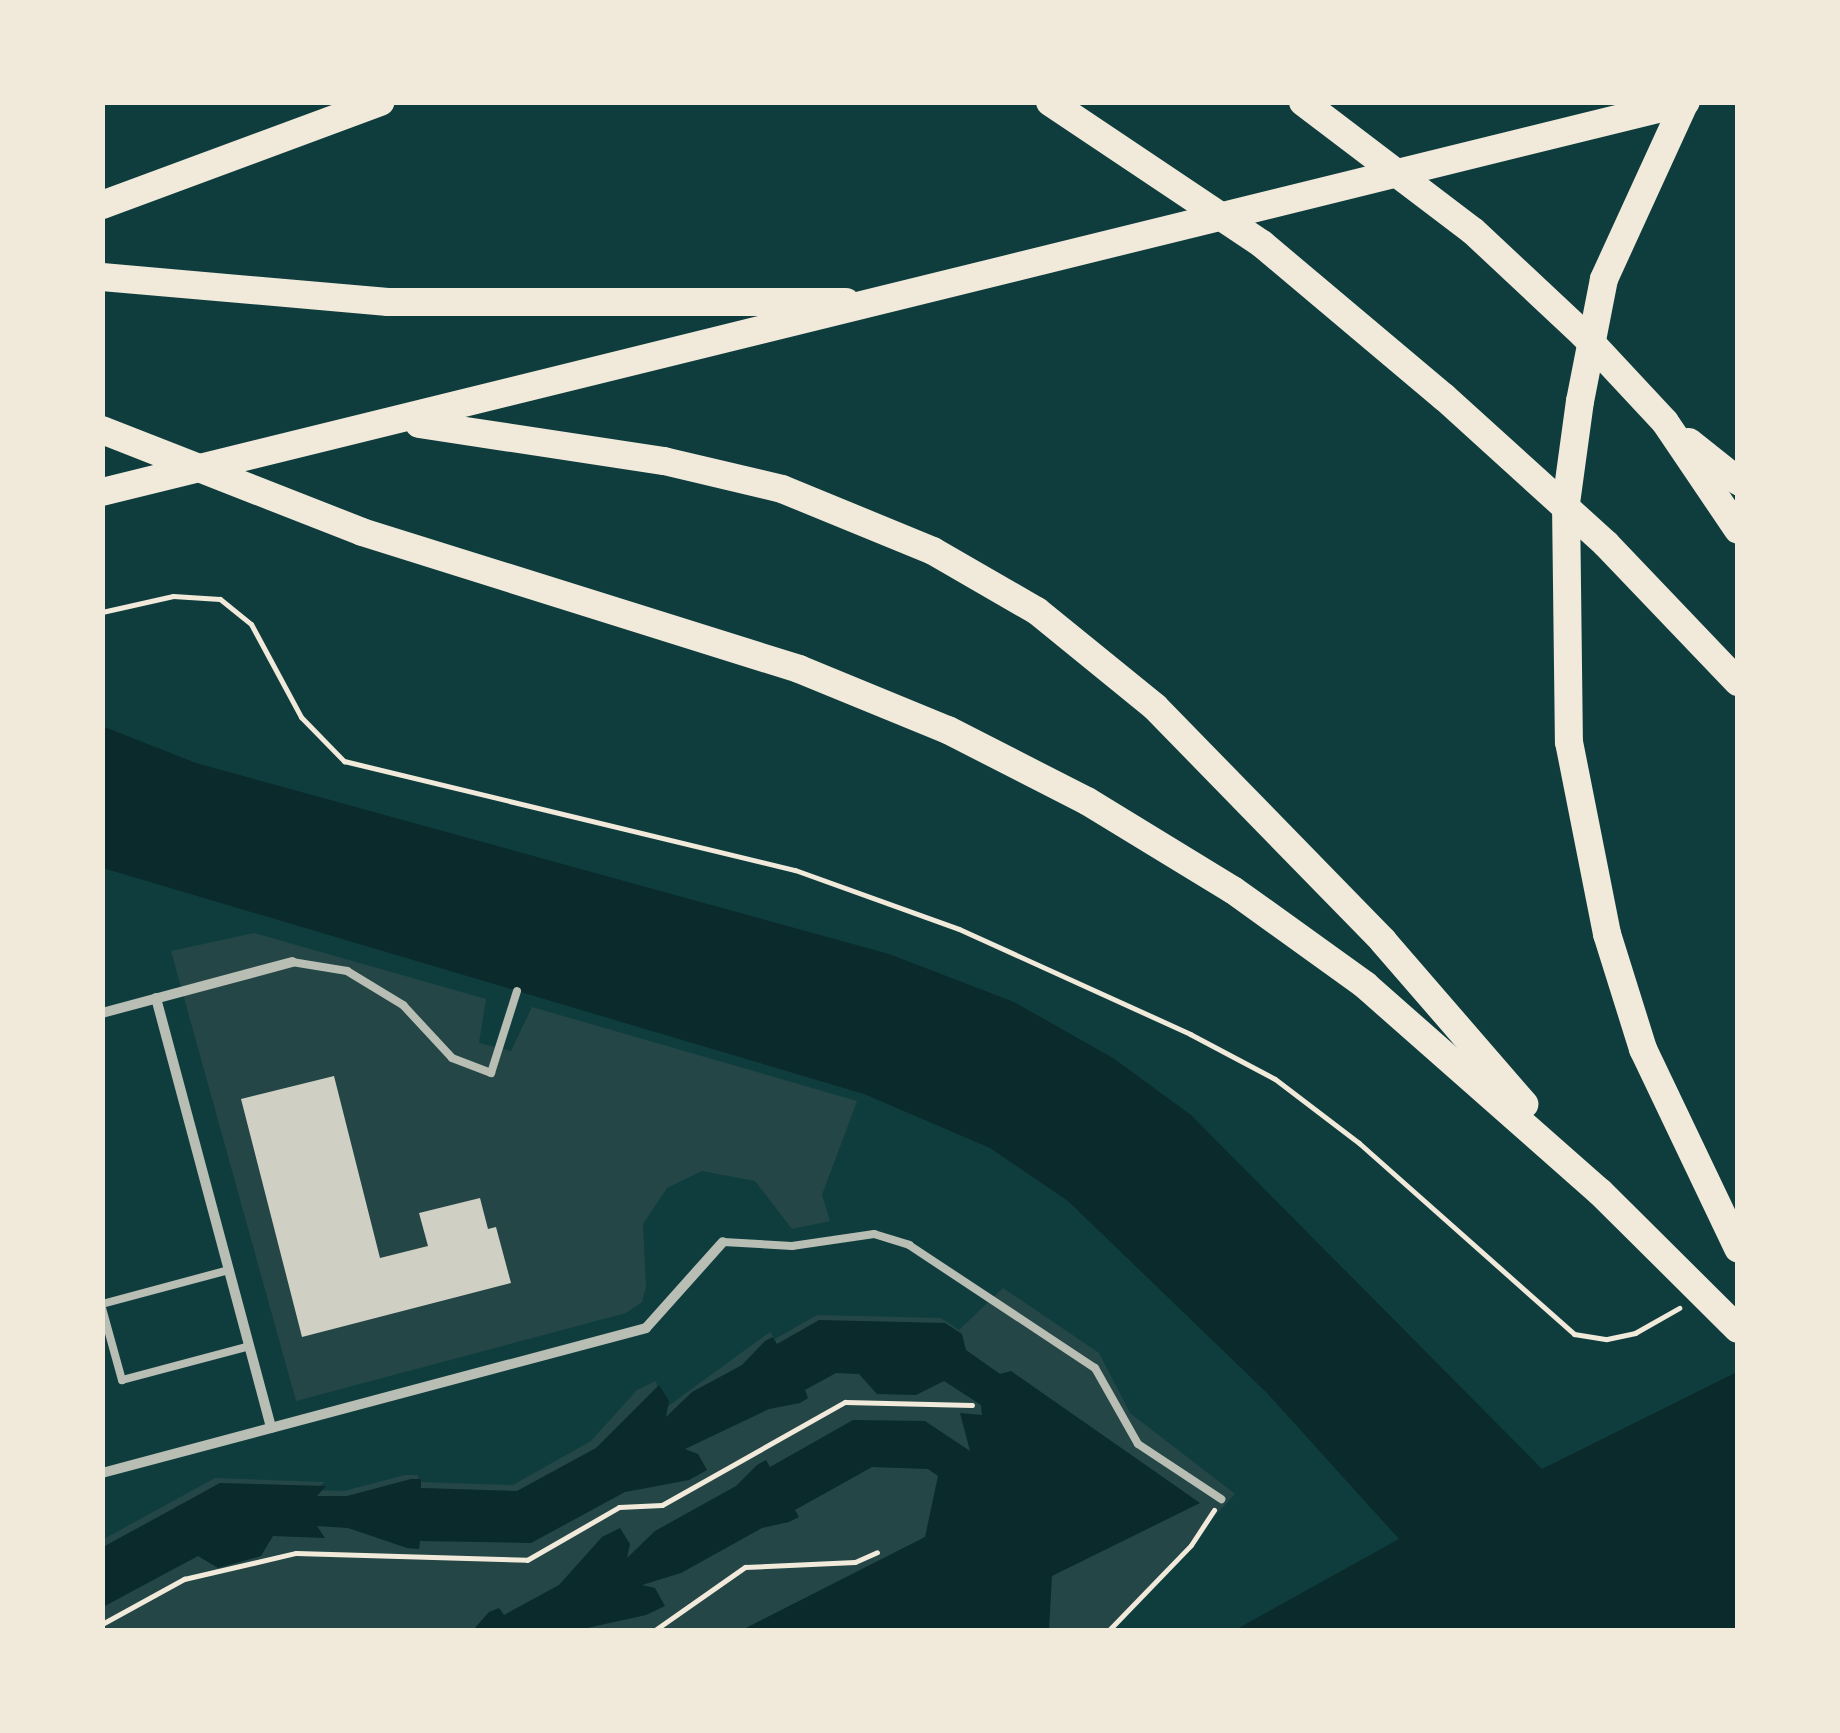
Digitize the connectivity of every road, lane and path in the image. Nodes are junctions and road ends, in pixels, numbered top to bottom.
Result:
1 (381, 102) edge
2 (1050, 102) edge
3 (1303, 102) edge
4 (1686, 102) edge
5 (102, 205) edge
6 (102, 276) edge
7 (887, 302) junction
8 (408, 422) junction
9 (1665, 422) junction
10 (102, 430) edge
11 (1738, 481) edge
12 (102, 492) edge
13 (1738, 530) edge
14 (102, 612) edge
15 (1738, 682) edge
16 (292, 962) joint
17 (517, 991) dead end
18 (156, 998) junction
19 (102, 1013) edge
20 (1600, 1192) junction
21 (723, 1242) joint
22 (1735, 1245) edge
23 (229, 1270) junction
24 (1686, 1304) dead end
25 (102, 1306) edge
26 (1738, 1329) edge
27 (250, 1346) junction
28 (972, 1406) dead end
29 (272, 1428) junction
30 (102, 1473) edge
31 (1200, 1486) junction
32 (1187, 1492) dead end
33 (1221, 1499) joint
34 (877, 1552) dead end
35 (102, 1624) edge
36 (655, 1630) edge
37 (1109, 1630) edge

1 - 5 highway
2 - 15 highway
3 - 9 highway
4 - 7 highway
4 - 22 highway
6 - 7 highway
7 - 8 highway
8 - 12 highway
8 - 20 highway
9 - 11 highway
9 - 13 highway
10 - 20 highway
14 - 24 path
16 - 17 lane
16 - 18 street
18 - 19 street
18 - 23 street
20 - 26 highway
21 - 29 street
21 - 31 lane
23 - 25 lane
23 - 27 street
25 - 27 lane
27 - 29 street
28 - 35 path
29 - 30 street
31 - 32 lane
31 - 33 lane
33 - 37 path
34 - 36 path

